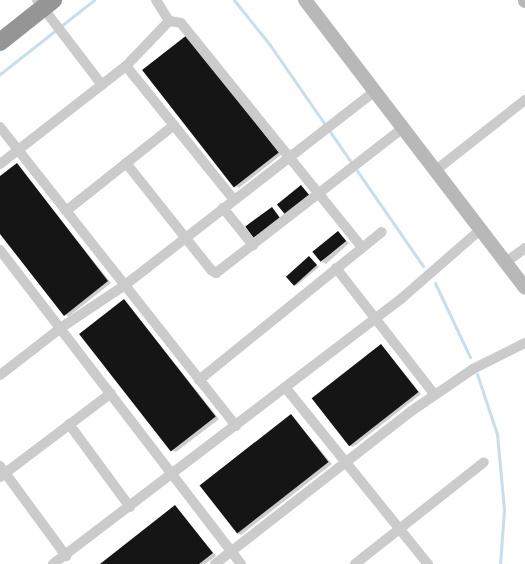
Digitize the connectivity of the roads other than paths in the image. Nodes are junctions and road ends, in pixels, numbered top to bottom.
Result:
1 (156, 0) edge
2 (305, 0) edge
3 (44, 3) edge
4 (168, 21) junction
5 (0, 42) edge
6 (126, 66) junction
7 (102, 85) junction
8 (376, 91) junction
9 (525, 100) edge
10 (174, 125) junction
11 (0, 127) edge
12 (403, 128) junction
13 (19, 150) junction
14 (290, 158) junction
15 (126, 163) junction
16 (0, 164) edge
17 (436, 170) junction
18 (319, 194) junction
19 (234, 200) junction
20 (223, 208) junction
21 (66, 211) junction
22 (480, 230) junction
23 (382, 232) dead end
24 (186, 237) junction
25 (253, 245) junction
26 (362, 247) junction
27 (525, 248) edge
28 (2, 256) edge
29 (506, 262) junction
30 (336, 268) junction
31 (125, 285) junction
32 (525, 288) edge
33 (375, 319) junction
34 (62, 327) junction
35 (525, 342) edge
36 (0, 375) edge
37 (198, 380) junction
38 (285, 387) junction
39 (111, 392) junction
40 (434, 394) junction
41 (69, 424) junction
42 (236, 426) junction
43 (346, 462) junction
44 (484, 462) dead end
45 (2, 472) edge
46 (173, 474) junction
47 (130, 507) junction
48 (400, 528) junction
49 (231, 552) junction
50 (66, 556) junction
51 (53, 564) edge
52 (215, 564) edge
53 (242, 564) edge
54 (355, 564) edge
55 (428, 564) edge

1 - 4 street
2 - 8 main road
3 - 5 highway
3 - 7 street
4 - 6 street
4 - 14 street
6 - 7 street
6 - 10 street
7 - 13 street
8 - 12 main road
8 - 14 street
9 - 17 street
10 - 15 street
10 - 19 street
11 - 13 street
12 - 17 main road
12 - 18 street
13 - 16 street
13 - 21 street
14 - 18 street
14 - 19 street
15 - 21 street
15 - 24 street
17 - 22 main road
18 - 25 street
18 - 26 street
19 - 20 street
20 - 24 street
20 - 25 street
21 - 31 street
22 - 29 main road
22 - 33 street
23 - 26 street
24 - 25 street
24 - 31 street
26 - 30 street
27 - 29 street
28 - 34 street
29 - 32 main road
30 - 33 street
30 - 37 street
31 - 34 street
31 - 37 street
33 - 38 street
33 - 40 street
34 - 36 street
34 - 39 street
35 - 40 street
37 - 42 street
38 - 42 street
38 - 43 street
39 - 41 street
39 - 46 street
40 - 43 street
41 - 45 street
41 - 47 street
42 - 46 street
43 - 48 street
43 - 49 street
44 - 48 street
45 - 50 street
46 - 47 street
46 - 49 street
47 - 50 street
48 - 54 street
48 - 55 street
49 - 52 street
49 - 53 street
50 - 51 street

